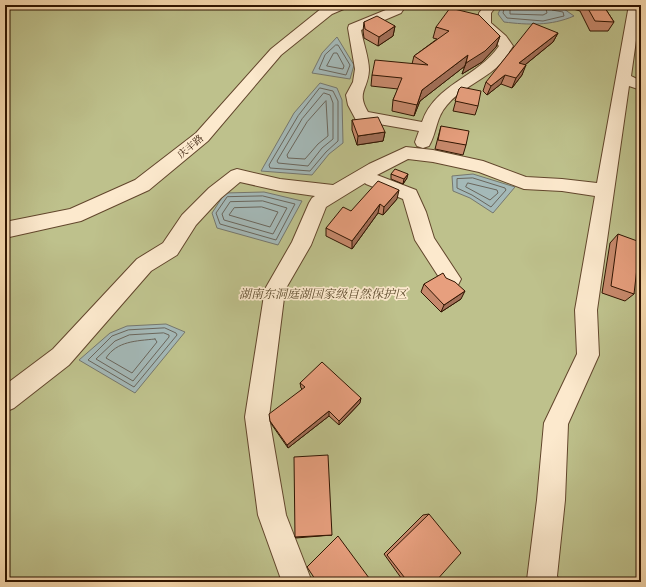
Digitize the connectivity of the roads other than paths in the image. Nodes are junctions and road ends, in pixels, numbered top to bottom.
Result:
1 (341, 5) edge
2 (491, 5) edge
3 (634, 5) edge
4 (397, 10) dead end
5 (632, 82) edge
6 (429, 128) junction
7 (418, 154) junction
8 (362, 176) junction
9 (605, 191) junction
10 (335, 192) junction
11 (5, 230) edge
12 (451, 279) edge
13 (5, 400) edge
14 (297, 582) edge
15 (545, 582) edge

1 - 11 street, 庆丰路
2 - 6 street
3 - 5 street
4 - 6 street
5 - 9 street
6 - 7 street
7 - 8 street
7 - 9 street
8 - 10 street
8 - 12 street
9 - 15 street
10 - 13 street
10 - 14 street

